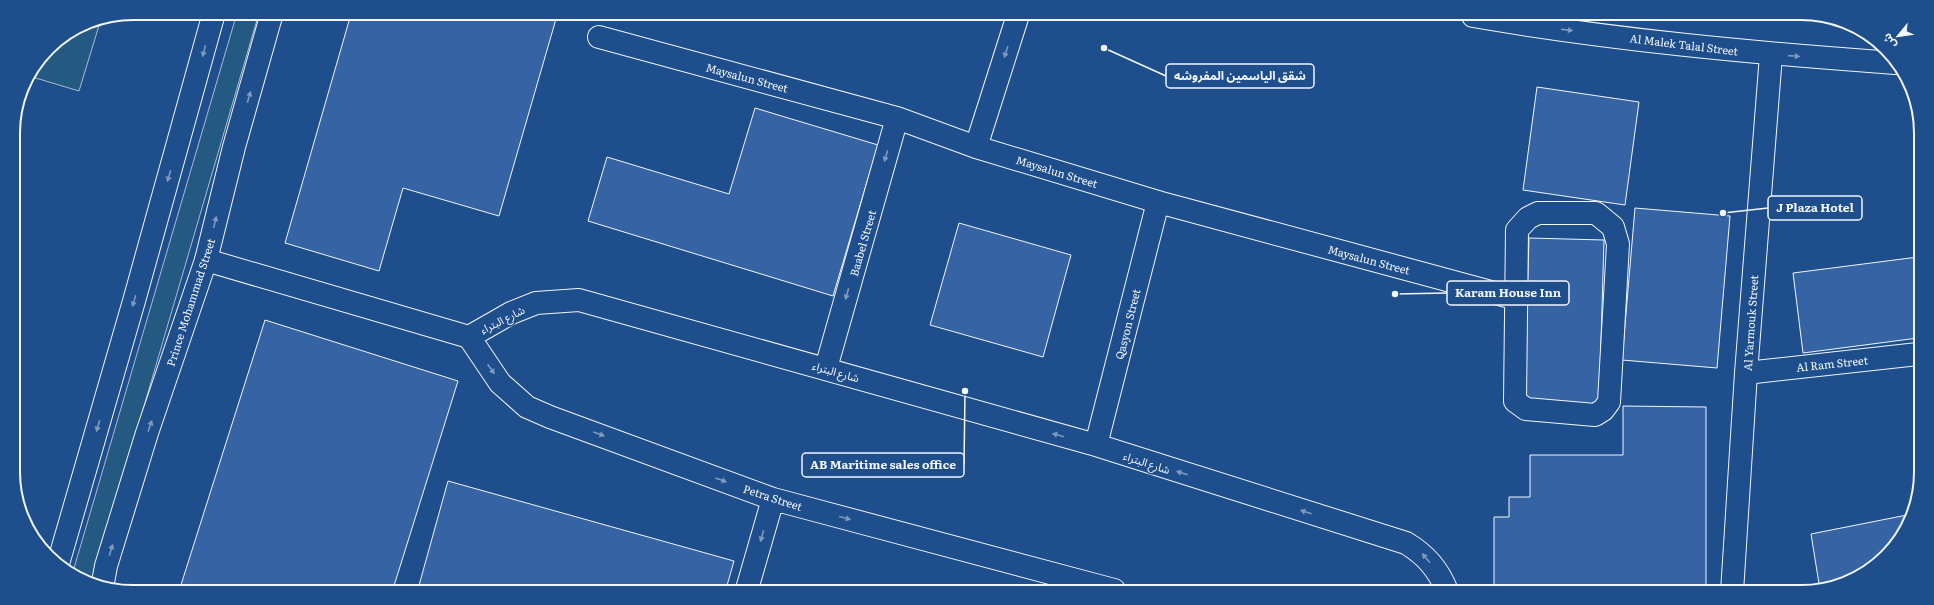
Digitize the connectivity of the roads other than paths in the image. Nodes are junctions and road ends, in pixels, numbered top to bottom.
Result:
1 (212, 20) edge
2 (270, 20) edge
3 (1016, 20) edge
4 (1517, 20) edge
5 (1539, 22) edge
6 (599, 37) dead end
7 (1771, 54) junction
8 (1890, 63) edge
9 (897, 118) junction
10 (976, 147) junction
11 (1158, 202) junction
12 (206, 260) junction
13 (1516, 299) junction
14 (469, 337) junction
15 (1914, 354) edge
16 (826, 368) junction
17 (1746, 373) junction
18 (1096, 446) junction
19 (773, 499) junction
20 (60, 558) edge
21 (103, 581) edge
22 (748, 585) edge
23 (1095, 585) edge
24 (1444, 585) edge
25 (1732, 585) edge

1 -> 20 street
12 -> 2 street, Prince Mohammad Street
3 -> 10 street
4 - 5 street, Al Malek Talal Street
5 -> 7 street, Al Malek Talal Street
6 - 9 street, Maysalun Street
7 -> 8 street, Al Malek Talal Street
7 - 17 street, Al Yarmouk Street
9 - 10 street, Maysalun Street
9 -> 16 street, Baabel Street
10 - 11 street, Maysalun Street
11 - 13 street, Maysalun Street
11 - 18 street, Qasyon Street
12 - 14 street, شارع البتراء
21 -> 12 street, Prince Mohammad Street
13 - 13 street
14 - 16 street, شارع البتراء
14 -> 19 street, Petra Street
15 - 17 street, Al Ram Street
18 -> 16 street, شارع البتراء
17 - 25 street, Al Yarmouk Street
24 -> 18 street, شارع البتراء
19 -> 22 street
19 -> 23 street, Petra Street

